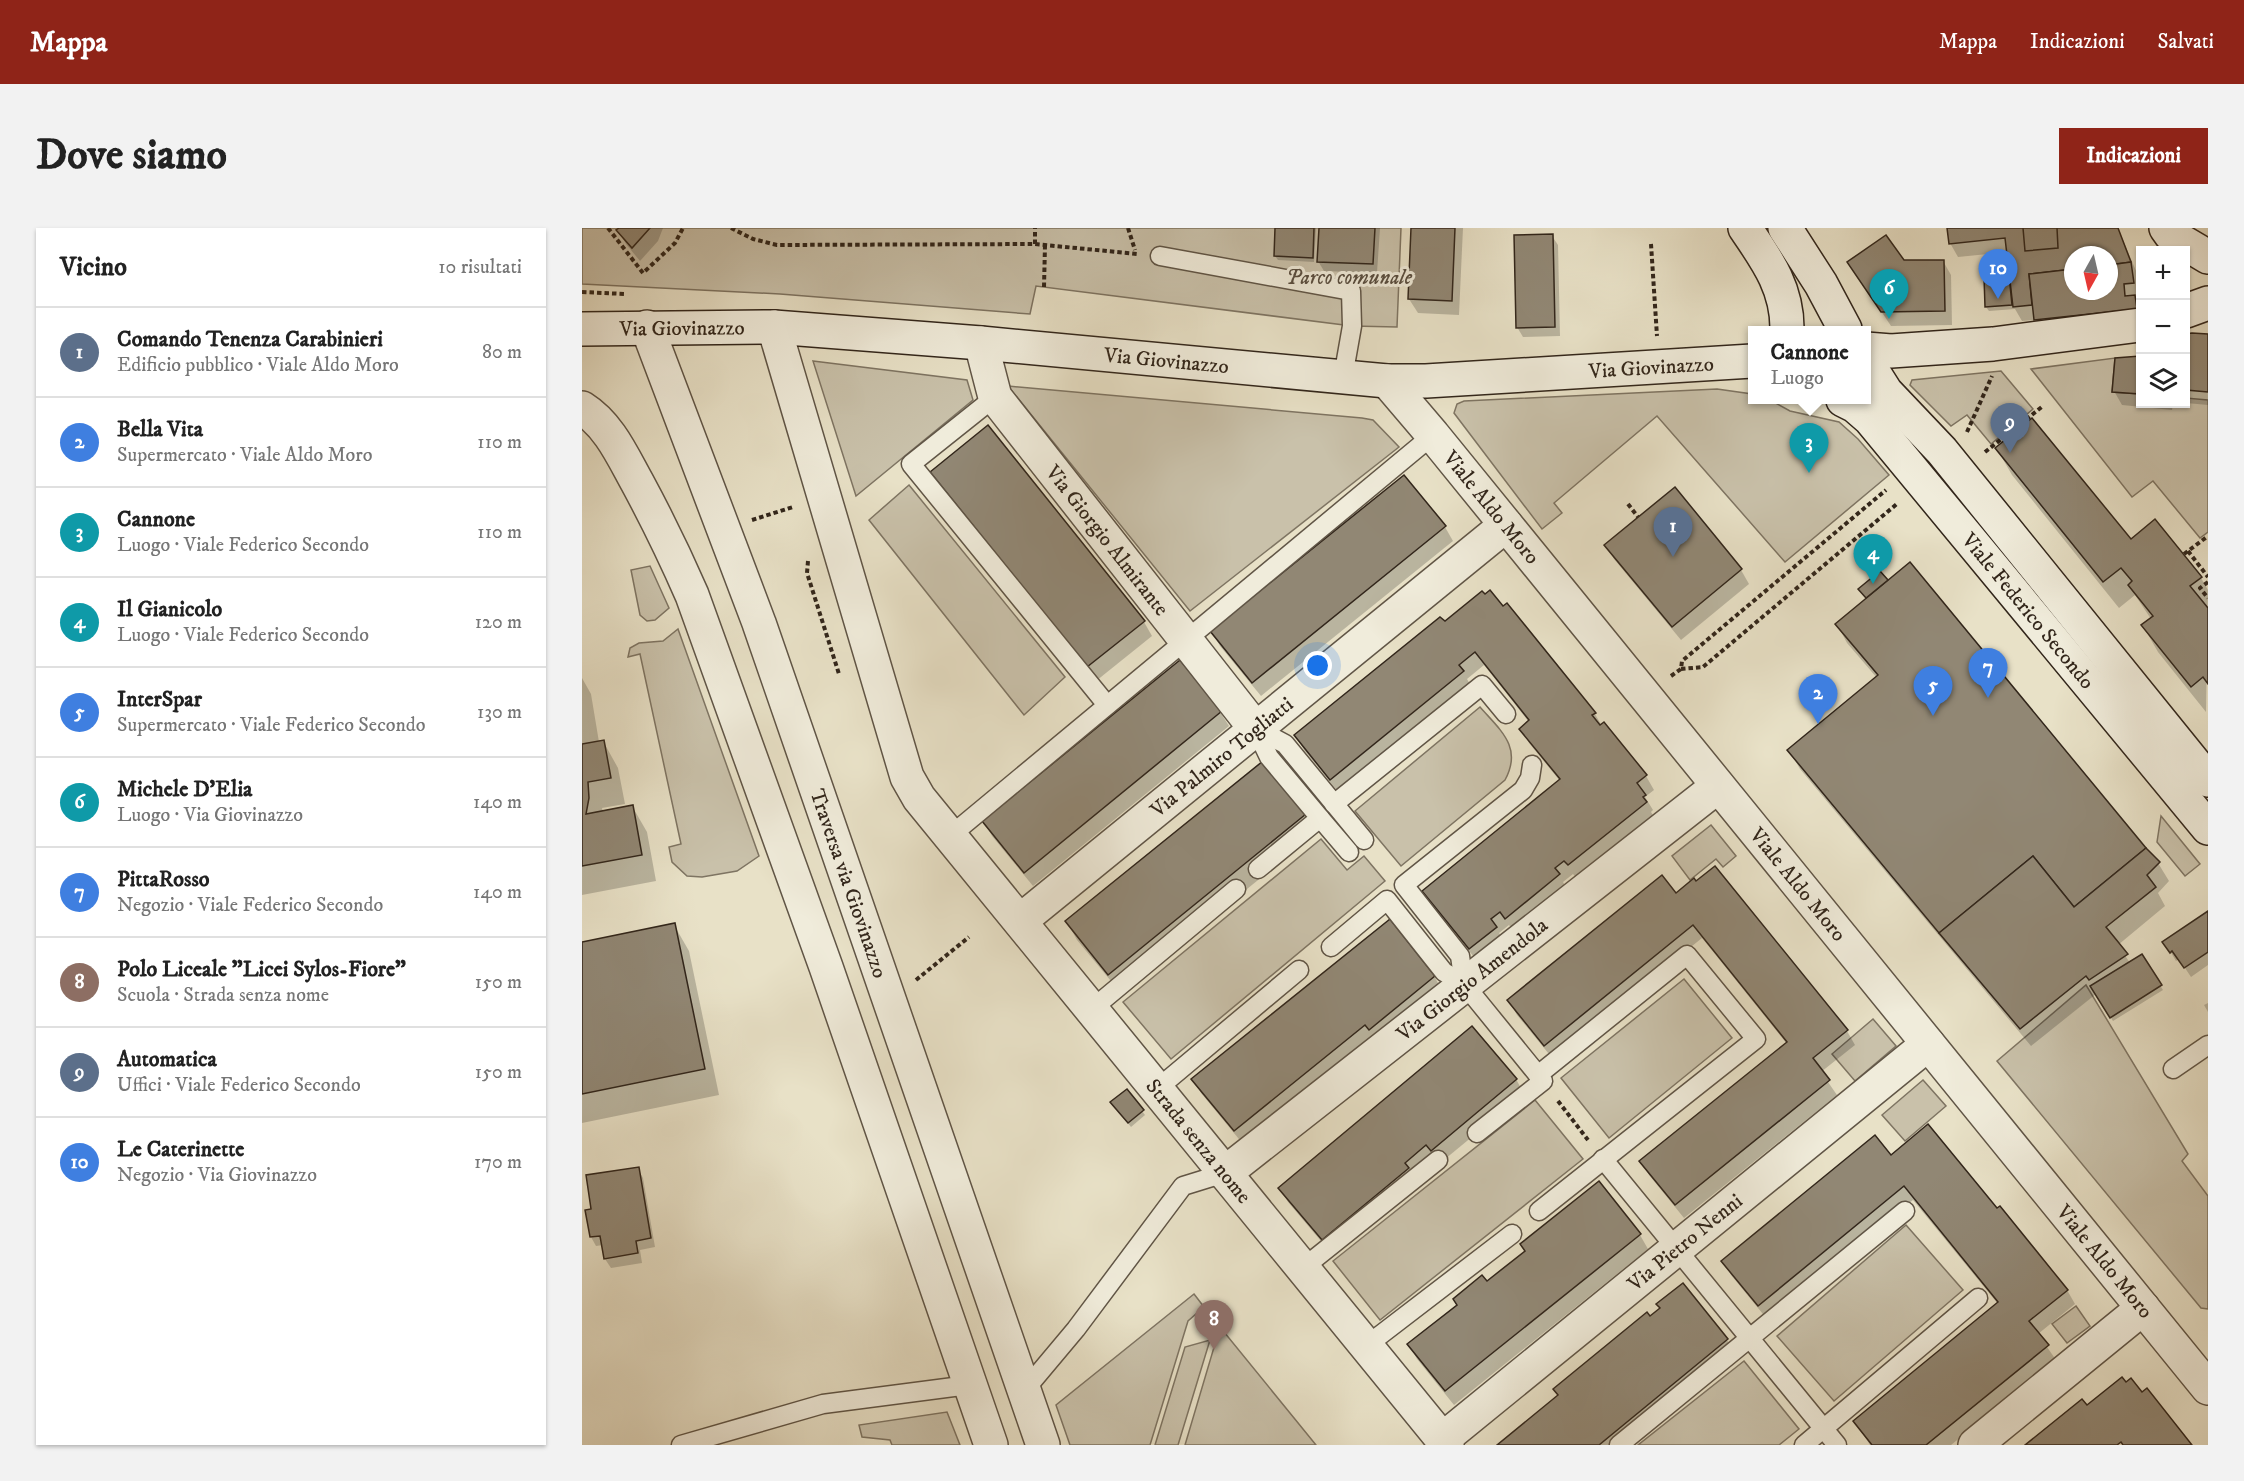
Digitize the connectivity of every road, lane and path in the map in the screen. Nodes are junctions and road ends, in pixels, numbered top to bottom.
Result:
1 (608, 228) edge
2 (683, 228) edge
3 (731, 228) edge
4 (1035, 228) edge
5 (1128, 228) edge
6 (1745, 228) edge
7 (1785, 228) edge
8 (2166, 228) edge
9 (1035, 244) junction
10 (1651, 244) dead end
11 (1045, 245) junction
12 (1136, 254) junction
13 (1160, 256) joint
14 (2208, 257) edge
15 (1044, 286) dead end
16 (2208, 303) edge
17 (2190, 310) edge
18 (1657, 324) dead end
19 (1787, 326) edge
20 (1800, 326) edge
21 (1838, 326) edge
22 (1847, 326) edge
23 (2136, 326) edge
24 (647, 327) junction
25 (774, 327) junction
26 (582, 329) edge
27 (981, 343) junction
28 (1871, 343) edge
29 (1748, 361) edge
30 (1871, 371) edge
31 (1991, 373) dead end
32 (1343, 377) junction
33 (1387, 381) junction
34 (995, 397) junction
35 (1851, 404) edge
36 (2043, 406) dead end
37 (582, 408) edge
38 (1966, 433) junction
39 (1433, 435) junction
40 (1960, 438) dead end
41 (1972, 440) dead end
42 (1978, 447) dead end
43 (1895, 483) dead end
44 (1900, 496) dead end
45 (802, 504) dead end
46 (1628, 504) dead end
47 (1638, 517) dead end
48 (1506, 525) junction
49 (723, 529) junction
50 (2208, 536) edge
51 (808, 553) dead end
52 (2208, 577) edge
53 (2208, 582) edge
54 (2208, 598) edge
55 (1185, 640) junction
56 (1681, 669) junction
57 (839, 674) dead end
58 (1645, 696) junction
59 (1107, 705) junction
60 (1506, 714) dead end
61 (1255, 728) junction
62 (1532, 765) dead end
63 (2208, 780) edge
64 (1718, 786) junction
65 (1335, 804) junction
66 (1320, 818) junction
67 (2208, 828) edge
68 (951, 836) junction
69 (1364, 840) dead end
70 (1349, 852) dead end
71 (1258, 869) dead end
72 (1236, 889) dead end
73 (1020, 921) junction
74 (969, 937) dead end
75 (1331, 947) dead end
76 (873, 955) junction
77 (826, 967) junction
78 (1299, 970) dead end
79 (1464, 984) junction
80 (890, 1000) junction
81 (1092, 1009) junction
82 (1928, 1044) junction
83 (2208, 1045) edge
84 (2173, 1069) dead end
85 (1541, 1078) junction
86 (1157, 1089) junction
87 (1478, 1133) dead end
88 (1603, 1159) junction
89 (1438, 1160) dead end
90 (1225, 1173) junction
91 (1539, 1210) dead end
92 (1905, 1211) dead end
93 (1512, 1234) dead end
94 (1677, 1247) junction
95 (1303, 1268) junction
96 (1978, 1298) dead end
97 (2143, 1308) junction
98 (1750, 1337) junction
99 (1366, 1346) junction
100 (969, 1385) junction
101 (2208, 1388) edge
102 (1024, 1391) junction
103 (1824, 1429) junction
104 (1445, 1442) edge
105 (681, 1445) edge
106 (991, 1445) edge
107 (1043, 1445) edge
108 (1619, 1445) edge
109 (1804, 1445) edge
110 (1837, 1445) edge
111 (1975, 1445) edge

1 - 2 path
3 - 9 path
4 - 9 path
5 - 12 path
6 - 19 street
7 - 22 street
8 - 14 street
9 - 11 path
10 - 18 path
11 - 12 path
11 - 15 path
12 - 13 path
13 - 32 lane
16 - 17 street
20 - 21 street
23 - 28 street
24 - 25 street, Via Giovinazzo
24 - 26 street, Via Giovinazzo
24 - 49 street, Traversa via Giovinazzo
25 - 27 street, Via Giovinazzo
25 - 68 street, Strada senza nome
27 - 32 street, Via Giovinazzo
27 - 34 street, Via Giorgio Almirante
29 - 33 street, Via Giovinazzo
30 - 63 street, Viale Federico Secondo
31 - 38 path
32 - 33 street, Via Giovinazzo
33 - 39 street, Viale Aldo Moro
34 - 55 street, Via Giorgio Almirante
34 - 59 lane
35 - 67 street, Viale Federico Secondo
36 - 42 path
37 - 77 street
38 - 40 path
38 - 41 path
39 - 48 street, Viale Aldo Moro
39 - 55 lane
43 - 56 path
44 - 56 path
45 - 49 path
46 - 47 path
48 - 58 street, Viale Aldo Moro
48 - 61 street, Via Palmiro Togliatti
49 - 76 street, Traversa via Giovinazzo
50 - 52 path
51 - 57 path
53 - 54 path
55 - 59 lane
55 - 61 street, Via Giorgio Almirante
56 - 58 path
58 - 64 street, Viale Aldo Moro
59 - 68 lane
60 - 65 lane
61 - 65 lane
61 - 66 lane
61 - 73 street, Via Palmiro Togliatti
62 - 79 lane
64 - 79 street, Via Giorgio Amendola
64 - 82 street, Viale Aldo Moro
65 - 69 lane
66 - 70 lane
66 - 71 lane
68 - 73 street, Strada senza nome
72 - 81 lane
73 - 81 street, Strada senza nome
74 - 80 path
75 - 79 lane
76 - 77 street
76 - 80 street, Traversa via Giovinazzo
77 - 100 street
78 - 86 lane
79 - 85 lane
79 - 90 street, Via Giorgio Amendola
80 - 102 street, Traversa via Giovinazzo
81 - 86 street, Strada senza nome
82 - 94 street, Via Pietro Nenni
82 - 97 street, Viale Aldo Moro
83 - 84 lane
85 - 87 lane
85 - 88 path
85 - 88 lane
86 - 90 street, Strada senza nome
88 - 91 lane
88 - 94 lane
89 - 95 lane
90 - 95 street, Strada senza nome
90 - 102 lane
92 - 98 lane
93 - 99 lane
94 - 98 lane
94 - 104 street, Via Pietro Nenni
95 - 99 street, Strada senza nome
96 - 103 lane
97 - 101 street, Viale Aldo Moro
97 - 111 street
98 - 103 lane
98 - 108 lane
99 - 104 street, Strada senza nome
100 - 105 lane
100 - 106 street
102 - 107 street, Traversa via Giovinazzo
103 - 109 lane
103 - 110 lane

